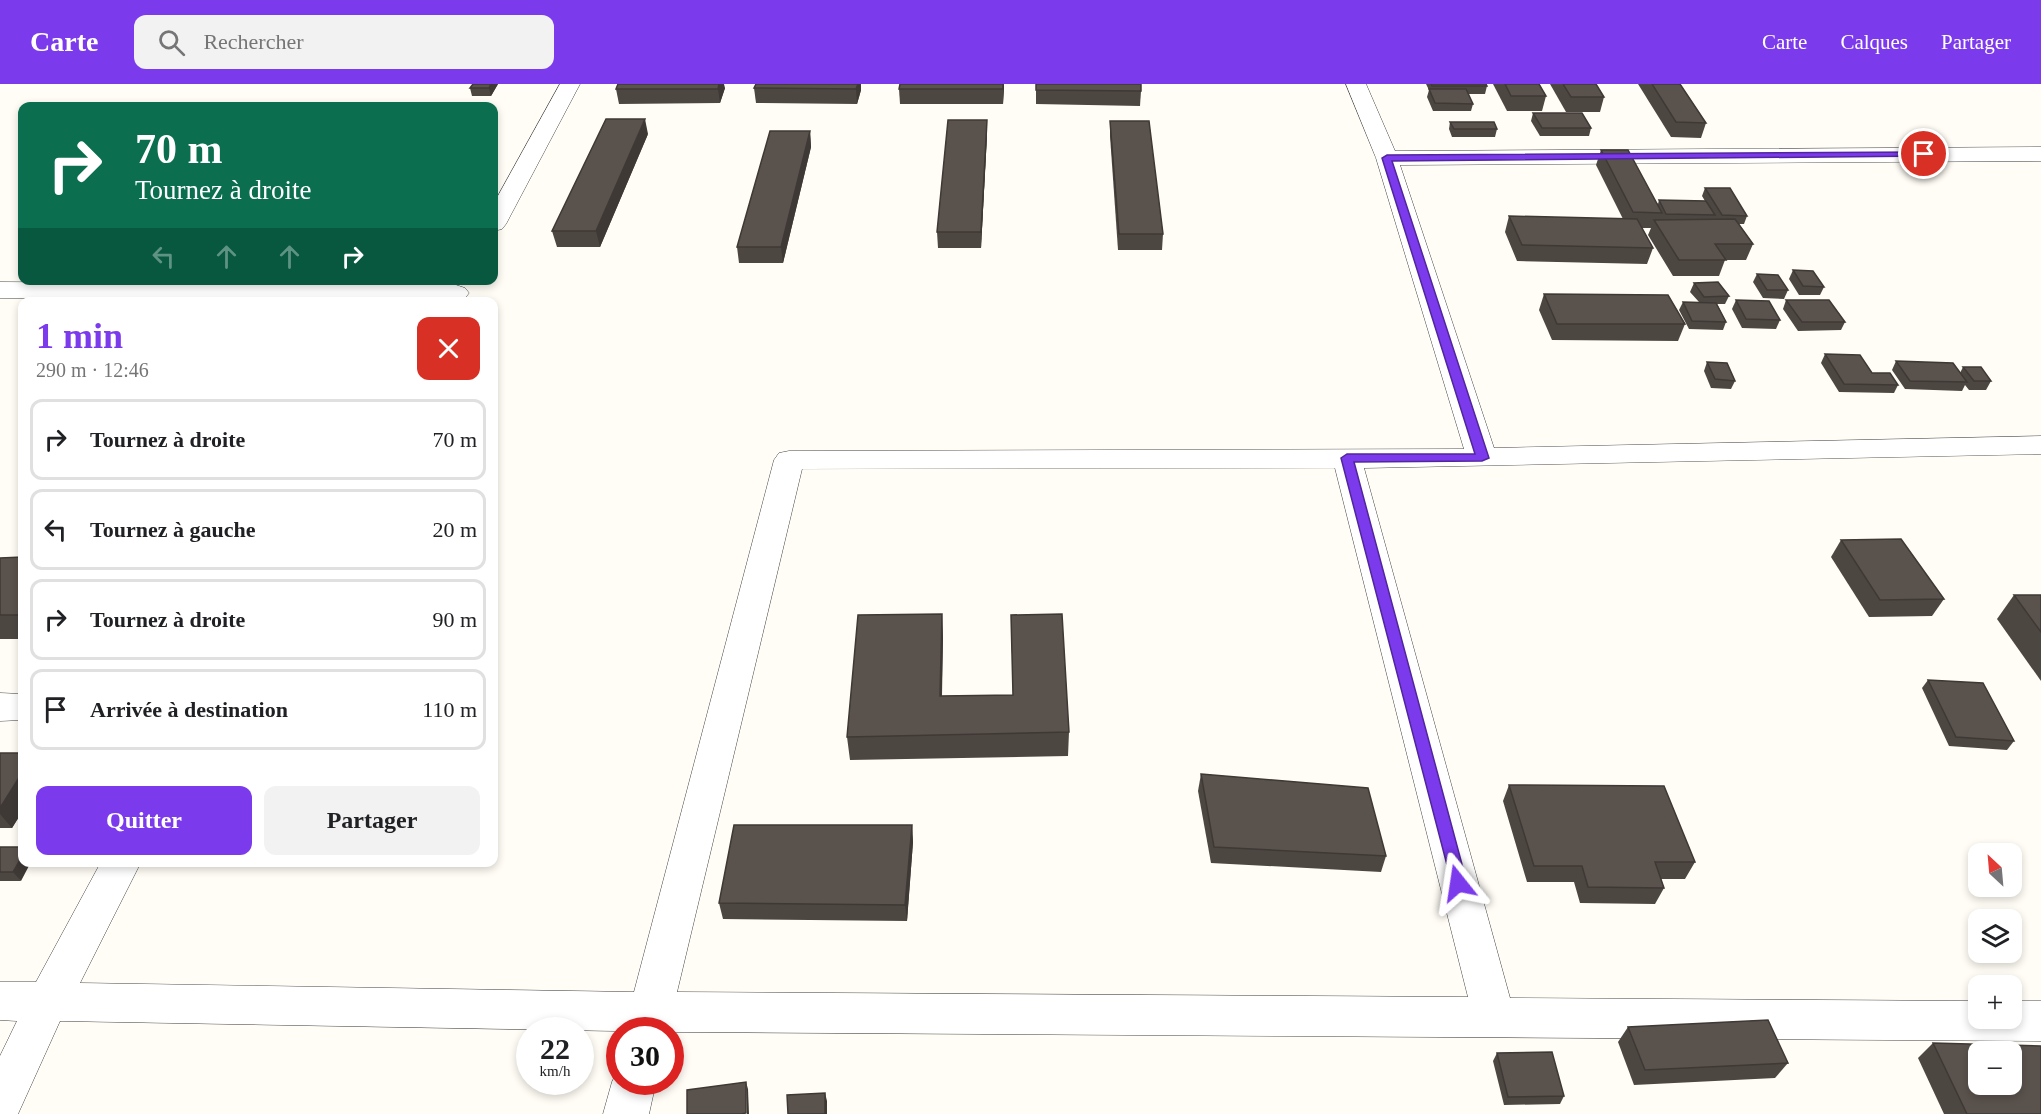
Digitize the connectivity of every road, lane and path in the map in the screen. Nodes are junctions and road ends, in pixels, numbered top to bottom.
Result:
1 (570, 84) edge
2 (1356, 84) edge
3 (2041, 154) edge
4 (1387, 158) junction
5 (498, 217) edge
6 (0, 290) edge
7 (456, 292) edge
8 (2041, 445) edge
9 (1347, 458) junction
10 (1482, 458) junction
11 (0, 707) edge
12 (18, 707) edge
13 (119, 867) edge
14 (0, 1001) edge
15 (48, 1002) junction
16 (650, 1017) edge
17 (1494, 1017) junction
18 (606, 1020) edge
19 (2041, 1020) edge
20 (684, 1021) edge
21 (631, 1095) edge
22 (0, 1104) edge
23 (626, 1114) edge

1 - 5 street
2 - 4 street
3 - 4 street
4 - 10 street
6 - 7 street
8 - 10 street
9 - 10 street
9 - 16 street
9 - 17 street
11 - 12 street
13 - 15 street
14 - 15 street
15 - 18 street
15 - 22 street
17 - 19 street
17 - 20 street
21 - 23 street

